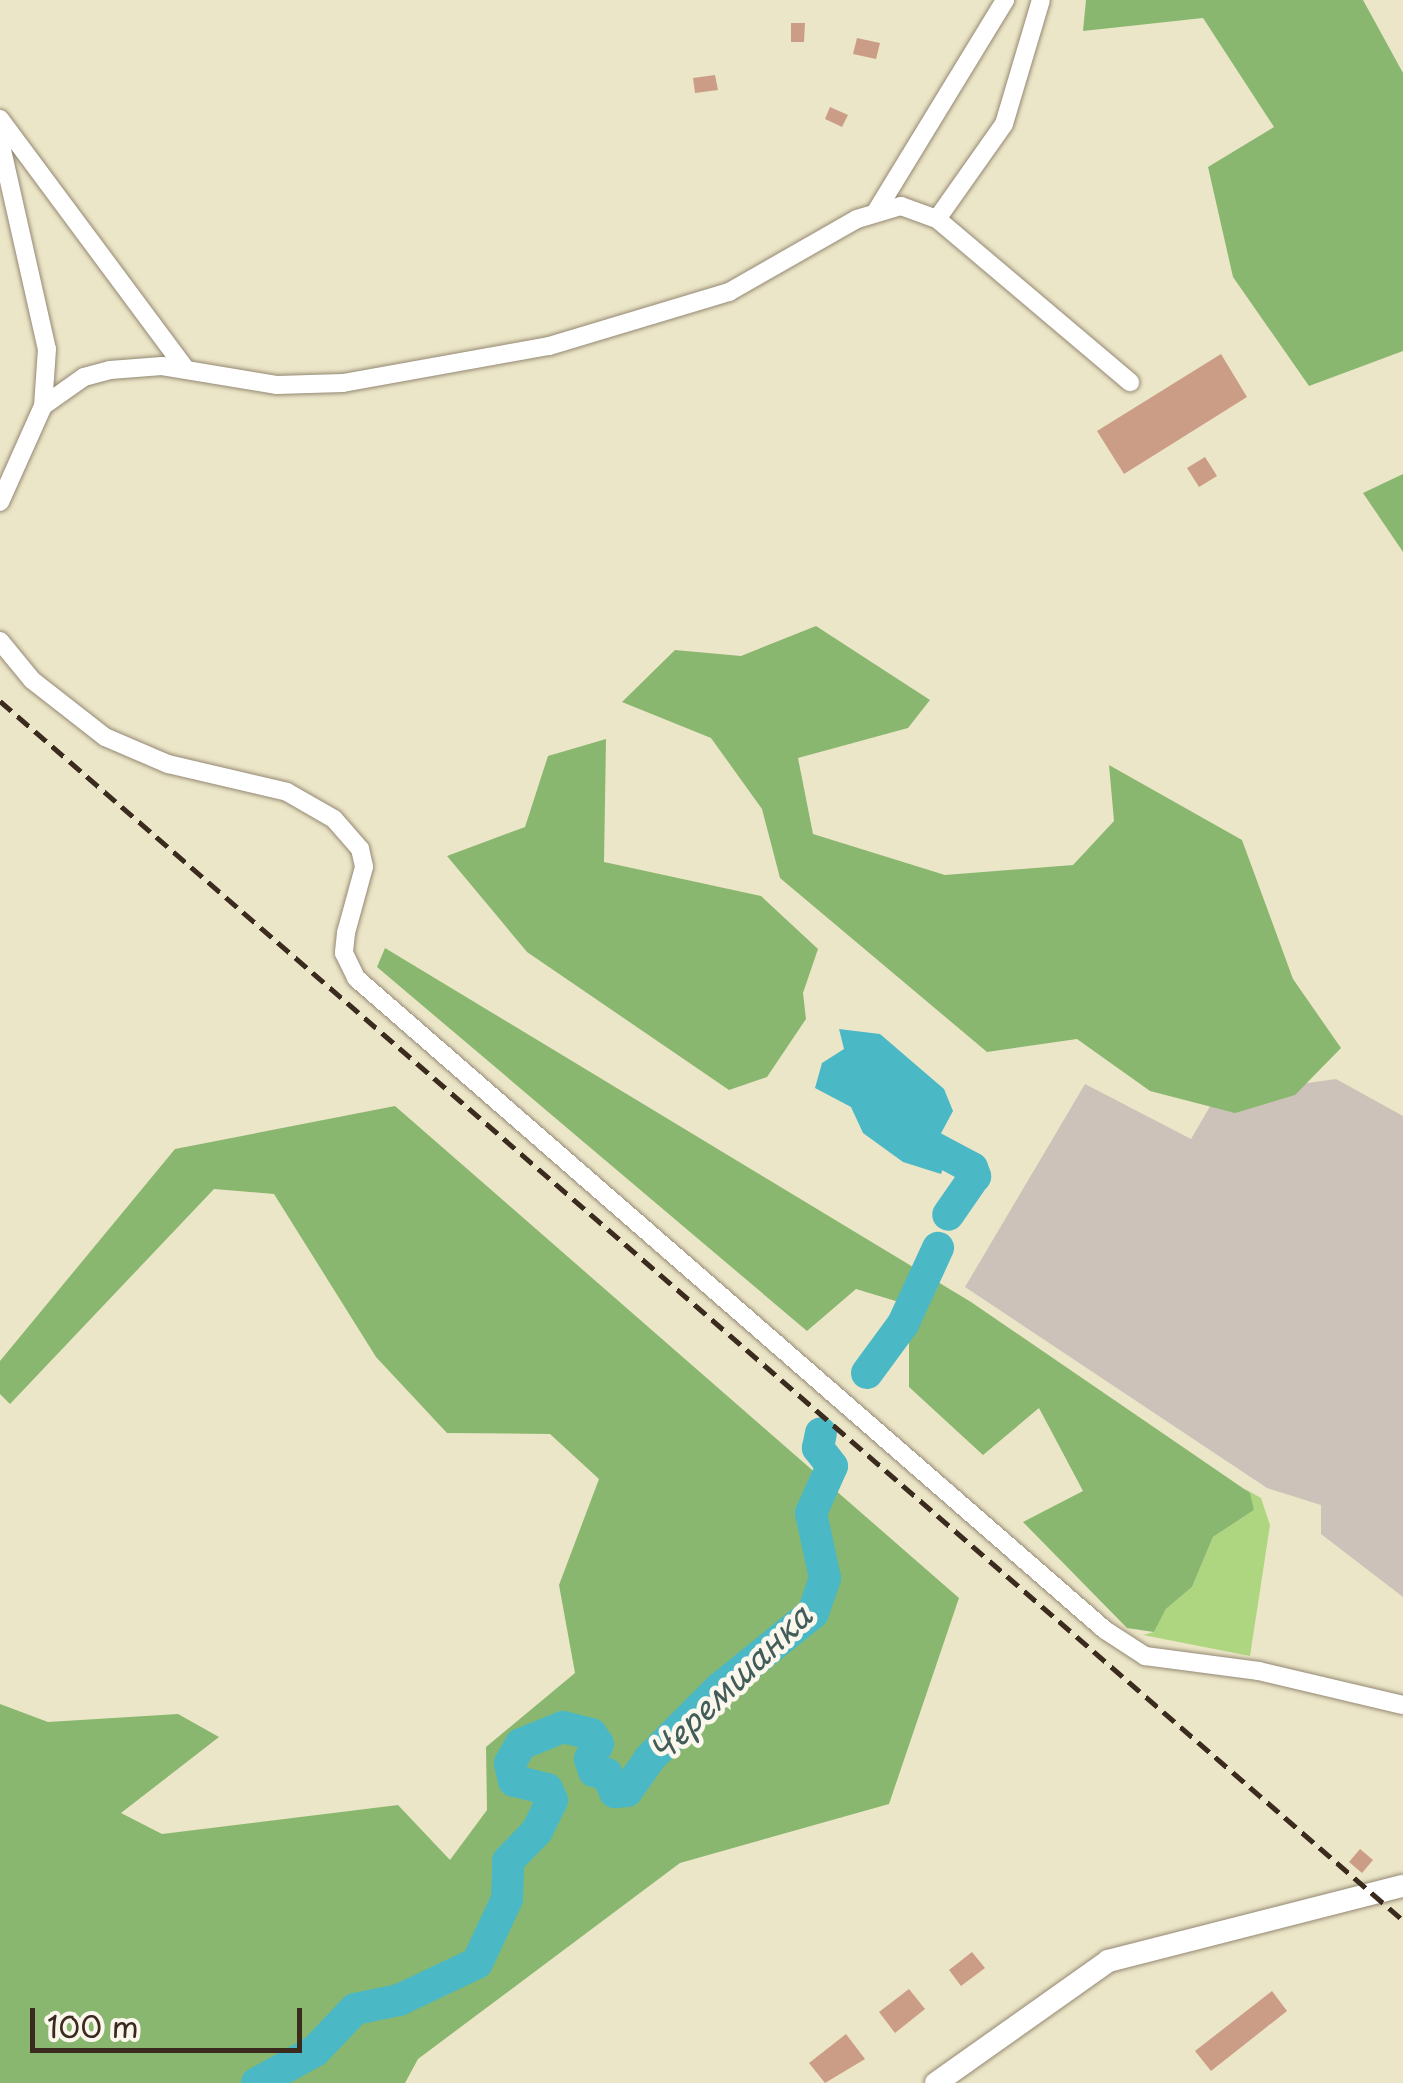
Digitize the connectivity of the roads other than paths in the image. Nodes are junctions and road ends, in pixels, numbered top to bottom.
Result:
1 (1005, 0) edge
2 (1041, 0) edge
3 (0, 119) edge
4 (0, 142) edge
5 (877, 210) junction
6 (937, 219) junction
7 (185, 368) junction
8 (1130, 382) dead end
9 (43, 406) junction
10 (0, 502) edge
11 (0, 641) edge
12 (1403, 1705) edge
13 (1403, 1886) edge
14 (936, 2083) edge

1 - 5 street
2 - 6 street
3 - 7 street
4 - 9 street
5 - 6 street
5 - 7 street
6 - 8 street
7 - 9 street
9 - 10 street
11 - 12 street
13 - 14 main road

